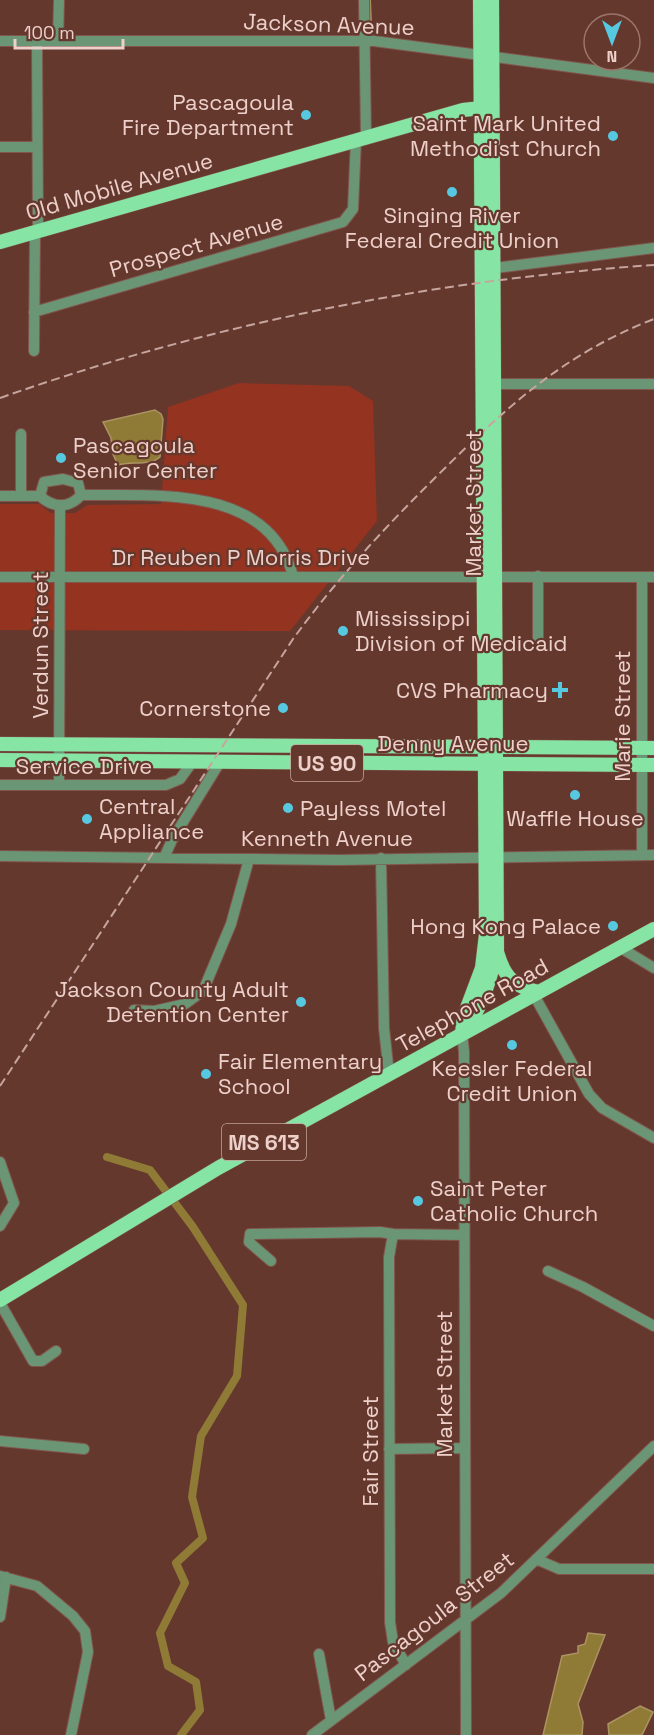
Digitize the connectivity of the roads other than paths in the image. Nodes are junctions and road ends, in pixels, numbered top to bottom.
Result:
1 (59, 0) edge
2 (364, 0) edge
3 (480, 0) edge
4 (492, 0) edge
5 (0, 41) edge
6 (37, 41) junction
7 (58, 41) junction
8 (363, 41) junction
9 (486, 56) junction
10 (654, 78) edge
11 (487, 110) junction
12 (361, 138) junction
13 (0, 147) edge
14 (37, 147) junction
15 (36, 231) junction
16 (0, 242) edge
17 (654, 248) edge
18 (495, 268) junction
19 (34, 312) junction
20 (34, 351) dead end
21 (494, 384) junction
22 (654, 384) edge
23 (21, 434) dead end
24 (81, 495) junction
25 (0, 496) edge
26 (21, 496) junction
27 (40, 496) junction
28 (60, 505) junction
29 (59, 576) junction
30 (292, 576) junction
31 (489, 576) junction
32 (538, 576) junction
33 (0, 577) edge
34 (642, 577) junction
35 (654, 577) edge
36 (642, 638) junction
37 (654, 638) edge
38 (538, 644) dead end
39 (59, 743) junction
40 (0, 744) edge
41 (490, 747) junction
42 (648, 748) edge
43 (0, 760) edge
44 (59, 760) junction
45 (193, 761) junction
46 (220, 762) junction
47 (490, 764) junction
48 (648, 765) edge
49 (0, 784) edge
50 (59, 785) junction
51 (642, 855) junction
52 (654, 855) edge
53 (0, 856) edge
54 (492, 856) junction
55 (164, 858) junction
56 (381, 858) junction
57 (249, 859) junction
58 (654, 929) edge
59 (621, 948) junction
60 (497, 952) junction
61 (654, 968) edge
62 (537, 993) junction
63 (134, 1010) dead end
64 (462, 1033) junction
65 (389, 1074) junction
66 (654, 1138) edge
67 (0, 1162) edge
68 (0, 1226) edge
69 (393, 1234) junction
70 (464, 1235) junction
71 (271, 1261) dead end
72 (548, 1271) dead end
73 (0, 1302) edge
74 (654, 1326) edge
75 (56, 1351) dead end
76 (0, 1441) edge
77 (654, 1446) edge
78 (465, 1448) junction
79 (84, 1449) dead end
80 (389, 1449) junction
81 (536, 1559) junction
82 (654, 1569) edge
83 (3, 1576) edge
84 (0, 1617) edge
85 (466, 1620) junction
86 (319, 1654) dead end
87 (406, 1665) junction
88 (331, 1720) junction
89 (71, 1735) edge
90 (312, 1735) edge
91 (466, 1735) edge

1 - 7 street
2 - 8 street
3 - 9 main road, Market Street
4 - 9 main road, Market Street
5 - 6 street, Jackson Avenue
6 - 7 street, Jackson Avenue
6 - 14 street
7 - 8 street, Jackson Avenue
8 - 9 street, Jackson Avenue
8 - 12 street
9 - 10 street, Jackson Avenue
9 - 11 main road, Market Street
11 - 12 main road, Old Mobile Avenue
11 - 18 main road, Market Street
11 - 31 main road, Market Street
12 - 15 main road, Old Mobile Avenue
12 - 19 street, Prospect Avenue
13 - 14 street
14 - 15 street
15 - 16 main road, Old Mobile Avenue
15 - 19 street
17 - 18 street
18 - 21 main road, Market Street
19 - 20 street
21 - 22 street
21 - 31 main road, Market Street
23 - 26 street
24 - 27 street
24 - 28 street
24 - 30 street
25 - 26 street
26 - 27 street
27 - 28 street
28 - 29 street, Verdun Street
29 - 30 street, Dr Reuben P Morris Drive
29 - 33 street, Dr Reuben P Morris Drive
29 - 39 street, Verdun Street
30 - 31 street, Dr Reuben P Morris Drive
31 - 32 street, Dr Reuben P Morris Drive
31 - 41 main road, Market Street
32 - 34 street, Dr Reuben P Morris Drive
32 - 38 street
34 - 35 street, Dr Reuben P Morris Drive
34 - 36 street, Marie Street
36 - 37 street
36 - 42 street, Marie Street
39 - 40 main road, Denny Avenue / US 90
39 - 41 main road, Denny Avenue / US 90
39 - 44 street, Verdun Street
41 - 42 main road, Denny Avenue / US 90
41 - 47 main road, Market Street
42 - 48 street, Marie Street
43 - 44 main road, Denny Avenue / US 90
44 - 45 main road, Denny Avenue / US 90
44 - 50 street, Verdun Street
45 - 46 main road, Denny Avenue / US 90
45 - 50 street, Service Drive
46 - 47 main road, Denny Avenue / US 90
46 - 55 street
47 - 48 main road, Denny Avenue / US 90
47 - 54 main road, Market Street
48 - 51 street, Marie Street
49 - 50 street, Service Drive
51 - 52 street, Kenneth Avenue
51 - 54 street, Kenneth Avenue
53 - 55 street, Kenneth Avenue
54 - 56 street, Kenneth Avenue
54 - 60 main road, Market Street
54 - 64 main road, Market Street
55 - 57 street, Kenneth Avenue
56 - 57 street, Kenneth Avenue
56 - 65 street
57 - 63 street
58 - 59 main road, Telephone Road / MS 613
59 - 61 street
59 - 62 main road, Telephone Road / MS 613
60 - 62 main road
60 - 64 main road, Market Street
62 - 64 main road, Telephone Road / MS 613
62 - 66 street
64 - 65 main road, Telephone Road / MS 613
64 - 70 street, Market Street
65 - 73 main road, Telephone Road / MS 613
67 - 68 street
69 - 70 street
69 - 71 street
69 - 80 street, Fair Street
70 - 78 street, Market Street
72 - 74 street
73 - 75 street
76 - 79 street
77 - 81 street, Pascagoula Street
78 - 80 street
78 - 85 street, Market Street
80 - 87 street, Fair Street
81 - 82 street
81 - 85 street, Pascagoula Street
83 - 84 street
83 - 89 street
85 - 87 street, Pascagoula Street
85 - 91 street, Market Street
86 - 88 street
87 - 88 street, Pascagoula Street
88 - 90 street, Pascagoula Street

